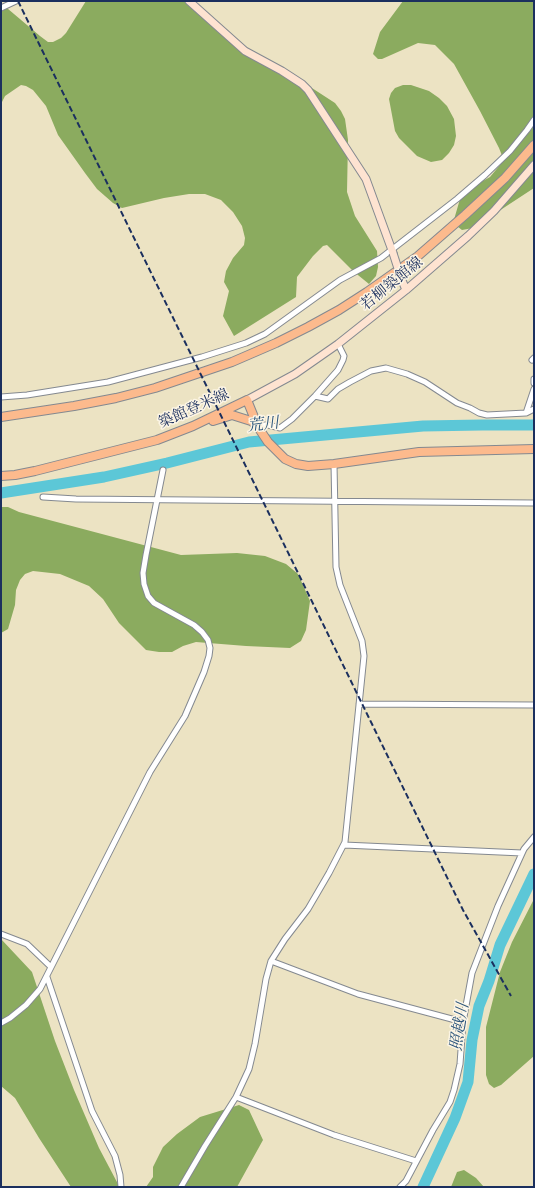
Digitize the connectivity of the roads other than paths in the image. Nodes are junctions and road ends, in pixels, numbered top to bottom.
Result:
1 (16, 1) edge
2 (189, 1) edge
3 (1, 8) edge
4 (534, 120) edge
5 (534, 145) edge
6 (534, 165) edge
7 (392, 252) junction
8 (406, 290) junction
9 (338, 344) junction
10 (534, 379) edge
11 (534, 383) edge
12 (534, 388) edge
13 (315, 396) junction
14 (1, 397) edge
15 (247, 400) junction
16 (74, 406) junction
17 (534, 409) edge
18 (526, 413) junction
19 (1, 414) edge
20 (1, 417) edge
21 (1, 422) edge
22 (193, 426) junction
23 (259, 429) junction
24 (534, 449) edge
25 (334, 464) junction
26 (163, 470) dead end
27 (1, 476) edge
28 (43, 497) dead end
29 (158, 500) junction
30 (334, 500) junction
31 (534, 503) edge
32 (359, 704) junction
33 (534, 705) edge
34 (534, 837) edge
35 (344, 845) junction
36 (522, 853) junction
37 (1, 934) edge
38 (271, 961) junction
39 (51, 967) junction
40 (47, 977) junction
41 (463, 1022) junction
42 (1, 1023) edge
43 (236, 1097) junction
44 (416, 1161) junction
45 (121, 1187) edge
46 (181, 1187) edge
47 (400, 1187) edge

1 - 3 street
2 - 7 main road
4 - 7 street
5 - 16 main road
6 - 8 main road, 若柳築館線
7 - 8 main road, bridge
7 - 14 street
8 - 9 main road, 若柳築館線
9 - 13 street
9 - 15 main road, 若柳築館線
10 - 11 street
12 - 18 street
13 - 18 street
13 - 23 street
15 - 22 main road, 築館登米線
15 - 23 main road, 築館登米線
16 - 19 main road
16 - 20 main road
16 - 21 main road
17 - 18 street
22 - 23 main road
22 - 27 main road, 築館登米線
23 - 25 main road, 築館登米線
24 - 25 main road, 築館登米線
25 - 30 street
26 - 29 street
28 - 29 street
29 - 30 street
29 - 39 street
30 - 31 street
30 - 32 street
32 - 33 street
32 - 35 street
34 - 36 street
35 - 36 street
35 - 38 street
36 - 41 street
37 - 39 street
38 - 41 street
38 - 43 street
39 - 40 street
40 - 42 street
40 - 45 street
41 - 44 street
43 - 44 street
43 - 46 street
44 - 47 street

